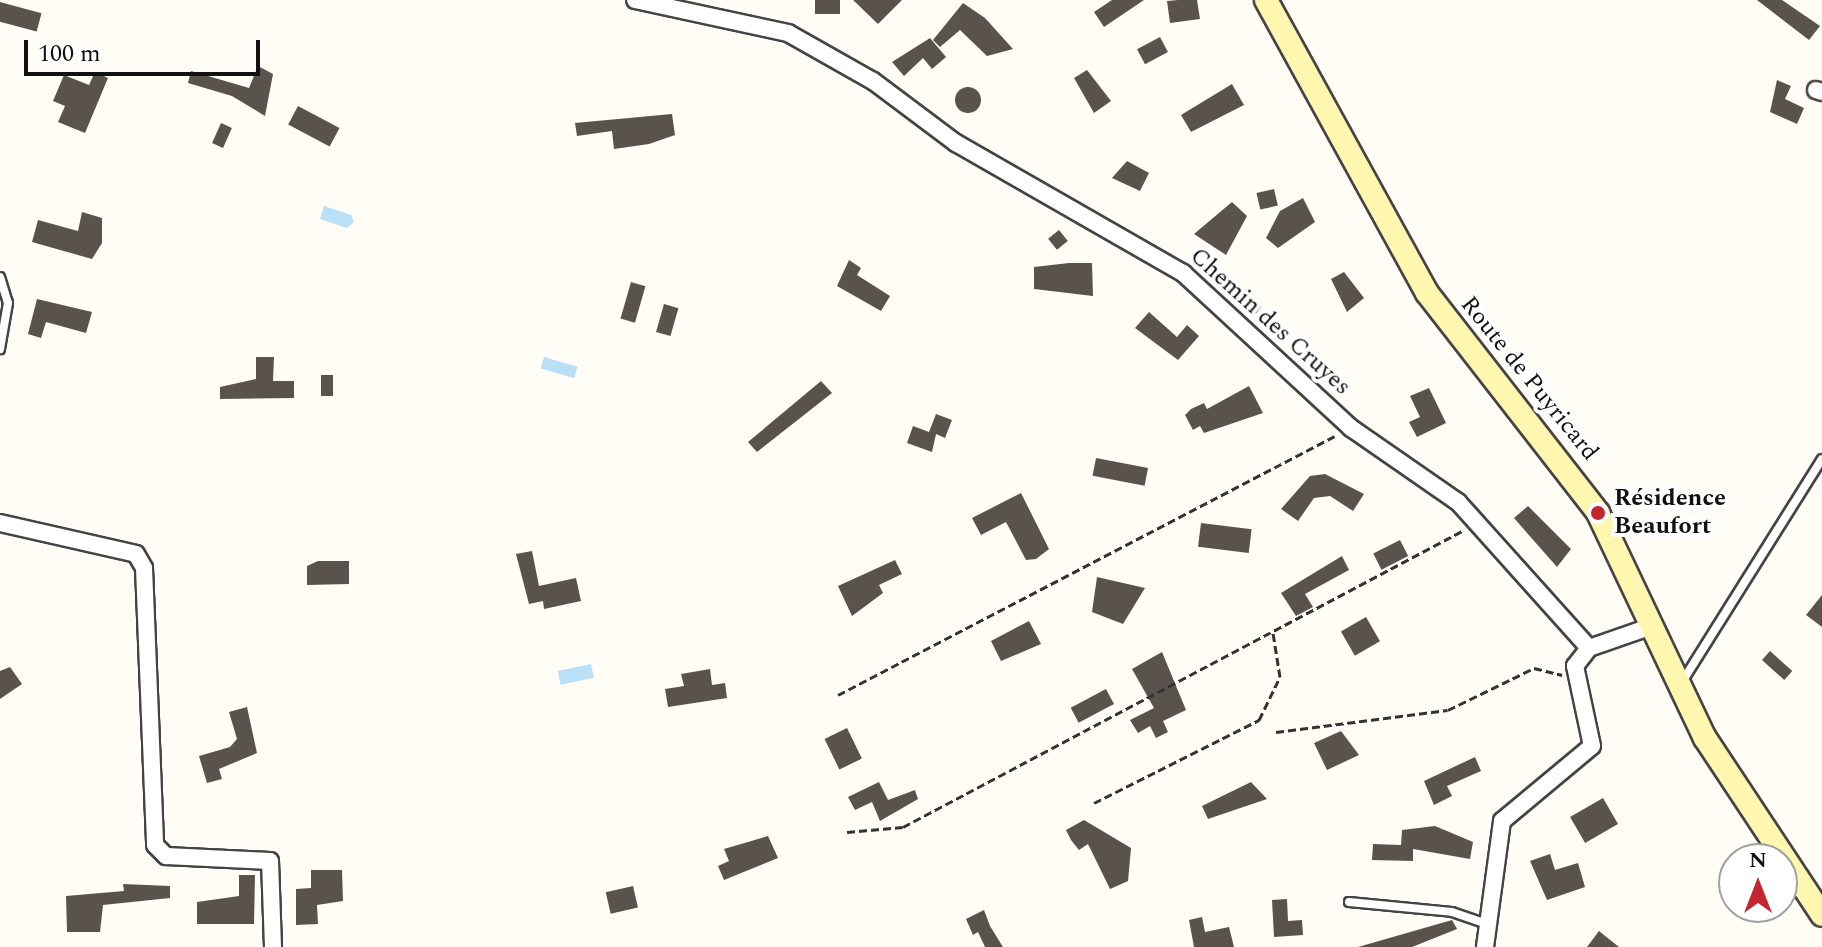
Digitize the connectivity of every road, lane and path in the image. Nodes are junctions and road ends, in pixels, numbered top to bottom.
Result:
1 (635, 0) edge
2 (1266, 0) edge
3 (0, 277) edge
4 (0, 349) edge
5 (1351, 428) junction
6 (1822, 459) edge
7 (0, 523) edge
8 (1477, 524) junction
9 (1652, 626) junction
10 (1273, 633) junction
11 (1589, 648) junction
12 (1578, 679) junction
13 (1679, 686) junction
14 (838, 695) dead end
15 (1276, 732) dead end
16 (1094, 803) dead end
17 (847, 832) dead end
18 (1349, 902) dead end
19 (1822, 915) edge
20 (1487, 924) junction
21 (273, 947) edge
22 (1485, 947) edge

1 - 5 street, Chemin des Cruyes
2 - 9 main road, Route de Puyricard
3 - 4 lane
5 - 8 street, Chemin des Cruyes
5 - 14 path
6 - 13 lane
7 - 21 street
8 - 10 path
8 - 11 street, Chemin des Cruyes
9 - 11 street
9 - 13 main road, Route de Puyricard
10 - 16 path
10 - 17 path
11 - 12 street
12 - 15 path
12 - 20 street
13 - 19 main road, Route de Puyricard
18 - 20 lane
20 - 22 street

